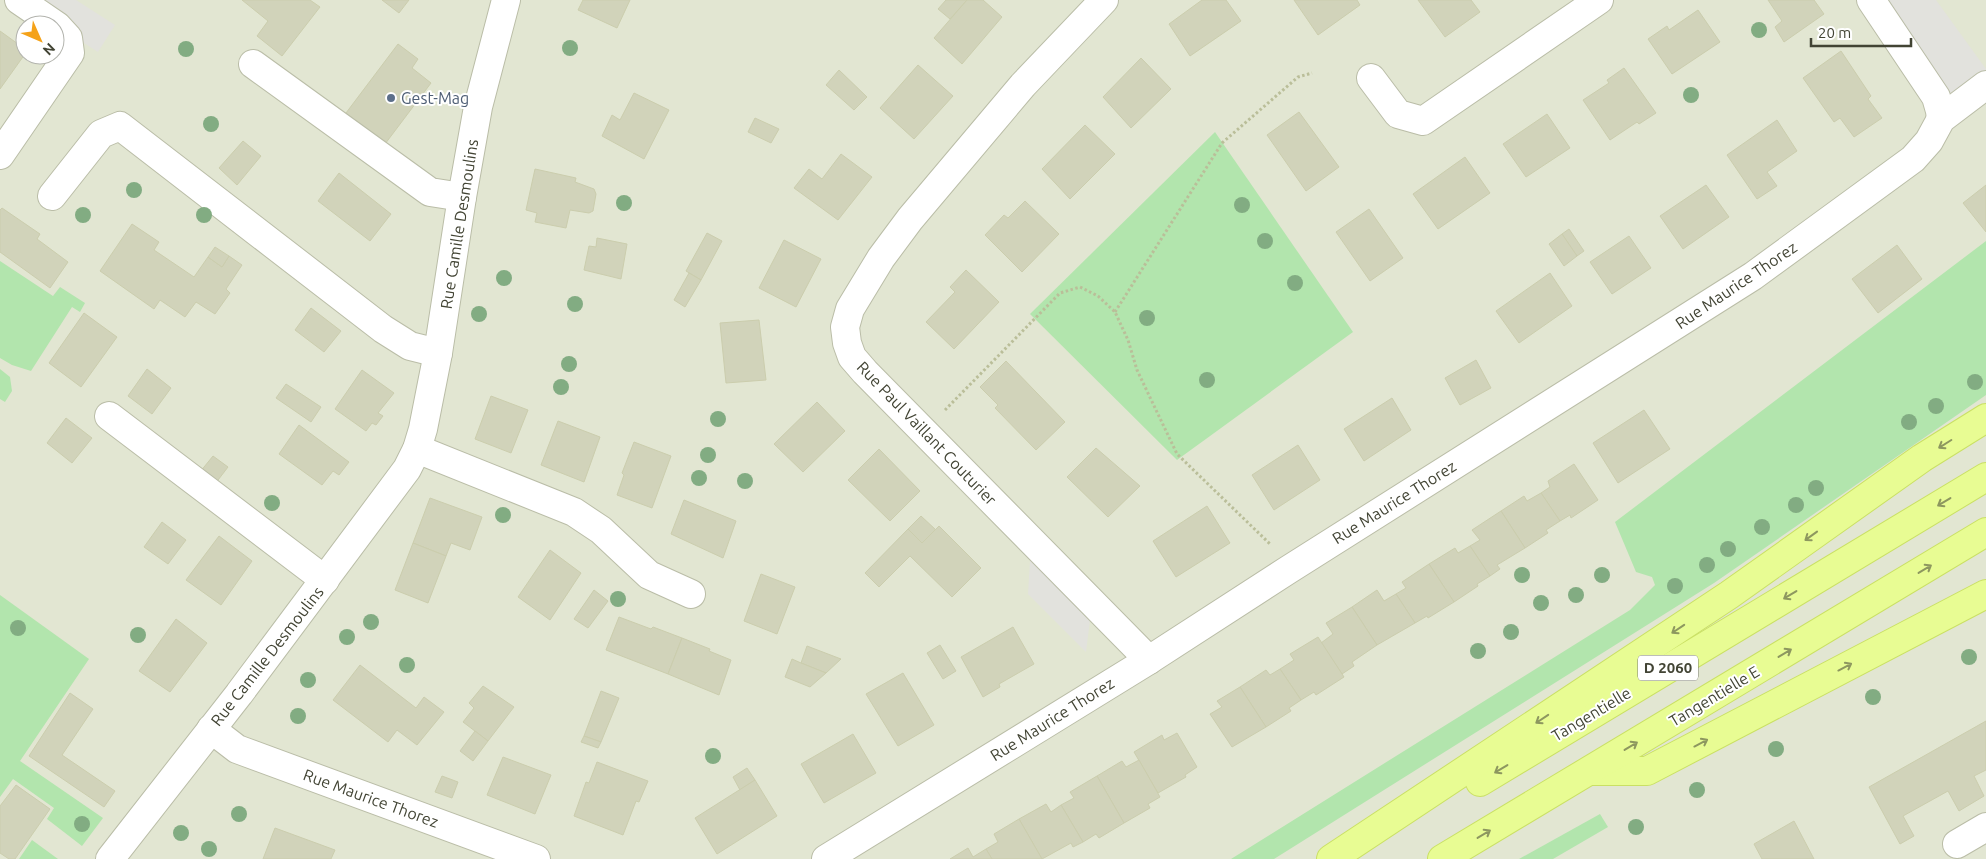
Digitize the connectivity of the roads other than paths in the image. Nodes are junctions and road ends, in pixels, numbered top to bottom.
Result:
1 (19, 0) edge
2 (506, 0) edge
3 (1104, 0) edge
4 (1599, 0) edge
5 (1871, 0) edge
6 (253, 64) dead end
7 (1371, 78) dead end
8 (1986, 85) edge
9 (1940, 119) junction
10 (0, 155) edge
11 (52, 196) dead end
12 (462, 197) junction
13 (438, 353) junction
14 (109, 416) dead end
15 (1986, 418) edge
16 (417, 450) junction
17 (1986, 477) edge
18 (1986, 532) edge
19 (325, 580) junction
20 (691, 594) dead end
21 (1986, 594) edge
22 (1149, 660) junction
23 (211, 729) junction
24 (1590, 771) junction
25 (1986, 827) edge
26 (1958, 844) dead end
27 (110, 859) edge
28 (536, 859) edge
29 (826, 859) edge
30 (1331, 859) edge
31 (1351, 859) edge
32 (1442, 859) edge

1 - 10 street
2 - 12 street, Rue Camille Desmoulins
3 - 22 street, Rue Paul Vaillant Couturier
4 - 7 street
5 - 9 street
6 - 12 street
8 - 9 street
9 - 22 street, Rue Maurice Thorez
11 - 13 street
12 - 13 street, Rue Camille Desmoulins
13 - 16 street, Rue Camille Desmoulins
14 - 19 street
15 -> 30 main road
16 - 19 street, Rue Camille Desmoulins
16 - 20 street
17 -> 31 main road, Tangentielle / D 2060
24 -> 18 main road, Tangentielle E / D 2060
19 - 23 street, Rue Camille Desmoulins
24 -> 21 main road
22 - 29 street, Rue Maurice Thorez
23 - 27 street, Rue Camille Desmoulins
23 - 28 street, Rue Maurice Thorez
32 -> 24 main road, Tangentielle E / D 2060
25 - 26 street

